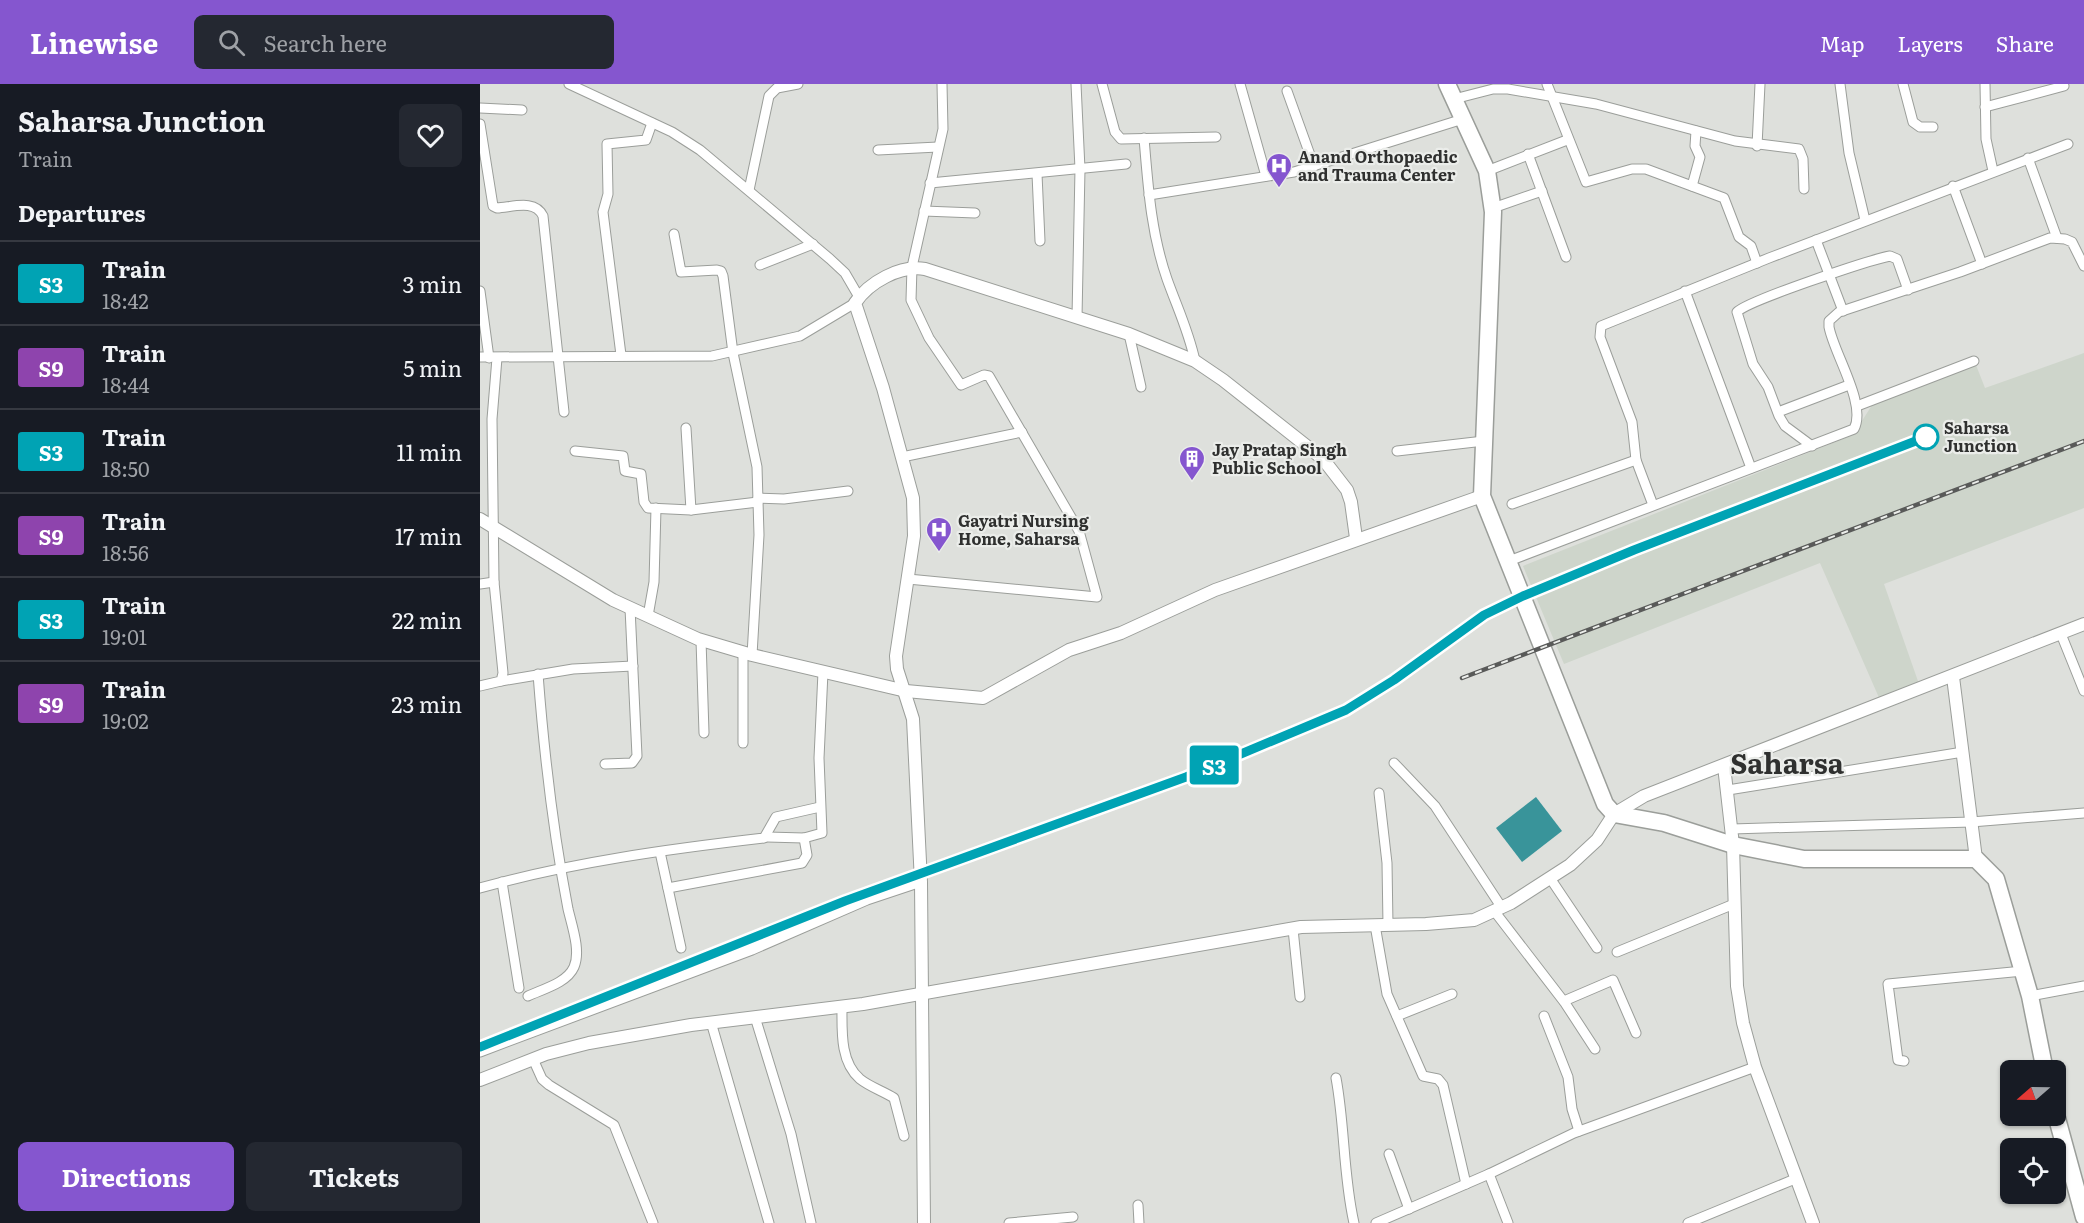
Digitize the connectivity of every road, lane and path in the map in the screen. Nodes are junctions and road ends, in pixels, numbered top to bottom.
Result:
1 (569, 84) edge
2 (798, 84) edge
3 (942, 84) edge
4 (1076, 84) edge
5 (1101, 84) edge
6 (1240, 84) edge
7 (1546, 84) edge
8 (1760, 84) edge
9 (1840, 84) edge
10 (1904, 84) edge
11 (1984, 84) edge
12 (2064, 86) dead end
13 (1450, 91) edge
14 (1287, 92) dead end
15 (1552, 98) junction
16 (1985, 106) junction
17 (480, 108) edge
18 (522, 110) dead end
19 (1463, 119) junction
20 (652, 123) junction
21 (480, 124) edge
22 (1933, 126) dead end
23 (1696, 131) junction
24 (1216, 137) dead end
25 (1144, 138) junction
26 (1567, 140) junction
27 (2067, 144) dead end
28 (1756, 146) junction
29 (938, 147) junction
30 (878, 150) dead end
31 (1528, 154) junction
32 (2028, 158) junction
33 (1126, 164) dead end
34 (1314, 166) junction
35 (1080, 169) junction
36 (1487, 171) junction
37 (1993, 171) junction
38 (1037, 174) junction
39 (1266, 176) junction
40 (930, 183) junction
41 (1692, 186) junction
42 (1953, 186) junction
43 (1804, 189) dead end
44 (749, 190) junction
45 (1542, 191) junction
46 (1149, 195) junction
47 (1493, 208) junction
48 (924, 211) junction
49 (975, 213) dead end
50 (1865, 220) junction
51 (675, 234) dead end
52 (2057, 238) junction
53 (1816, 240) junction
54 (1040, 241) dead end
55 (813, 244) junction
56 (1566, 257) dead end
57 (1757, 263) junction
58 (1982, 264) junction
59 (760, 265) dead end
60 (2084, 266) edge
61 (912, 267) junction
62 (1829, 275) junction
63 (1908, 290) junction
64 (480, 291) edge
65 (1685, 291) junction
66 (857, 300) junction
67 (1843, 311) junction
68 (1077, 317) junction
69 (1130, 334) junction
70 (733, 353) junction
71 (621, 356) junction
72 (488, 358) edge
73 (559, 358) junction
74 (1974, 361) dead end
75 (1195, 362) junction
76 (1849, 385) junction
77 (1141, 387) dead end
78 (1857, 406) junction
79 (564, 412) dead end
80 (1778, 412) junction
81 (686, 428) dead end
82 (1022, 432) junction
83 (1484, 441) junction
84 (1812, 446) junction
85 (575, 451) dead end
86 (1397, 451) dead end
87 (902, 457) junction
88 (1636, 460) junction
89 (1751, 468) junction
90 (848, 491) dead end
91 (1482, 496) junction
92 (758, 500) junction
93 (1512, 504) dead end
94 (1653, 505) junction
95 (656, 508) junction
96 (691, 510) junction
97 (486, 525) edge
98 (1356, 538) junction
99 (1509, 561) junction
100 (908, 579) junction
101 (494, 582) junction
102 (480, 584) edge
103 (630, 608) junction
104 (648, 616) junction
105 (2084, 624) edge
106 (2061, 634) junction
107 (701, 640) junction
108 (747, 654) junction
109 (633, 666) junction
110 (823, 672) junction
111 (538, 674) junction
112 (1953, 677) junction
113 (501, 681) junction
114 (480, 686) edge
115 (906, 691) junction
116 (2084, 691) edge
117 (704, 734) dead end
118 (743, 742) dead end
119 (1963, 752) junction
120 (1394, 763) dead end
121 (605, 764) dead end
122 (1724, 765) junction
123 (1728, 790) junction
124 (1379, 793) dead end
125 (820, 807) junction
126 (2084, 813) edge
127 (1614, 814) junction
128 (1971, 822) junction
129 (767, 837) junction
130 (1732, 837) junction
131 (804, 838) junction
132 (660, 852) junction
133 (1976, 859) junction
134 (561, 868) junction
135 (1550, 878) junction
136 (502, 882) junction
137 (921, 882) junction
138 (480, 888) edge
139 (668, 888) junction
140 (1734, 904) junction
141 (1499, 910) junction
142 (1388, 925) junction
143 (1375, 926) junction
144 (1293, 928) junction
145 (681, 948) dead end
146 (1597, 948) dead end
147 (1617, 952) dead end
148 (2023, 971) junction
149 (2084, 986) edge
150 (519, 988) dead end
151 (923, 994) junction
152 (1452, 994) dead end
153 (528, 996) dead end
154 (2030, 996) junction
155 (1300, 997) dead end
156 (1564, 1001) junction
157 (842, 1007) junction
158 (1397, 1016) junction
159 (1544, 1016) dead end
160 (755, 1017) junction
161 (711, 1022) junction
162 (1636, 1033) dead end
163 (1595, 1049) dead end
164 (480, 1052) edge
165 (533, 1059) junction
166 (2043, 1060) edge
167 (1904, 1061) dead end
168 (1755, 1067) junction
169 (1336, 1078) dead end
170 (480, 1080) edge
171 (2061, 1126) edge
172 (1579, 1131) junction
173 (904, 1136) dead end
174 (1389, 1154) dead end
175 (2077, 1166) edge
176 (1489, 1174) junction
177 (1795, 1179) junction
178 (1466, 1184) junction
179 (1138, 1205) dead end
180 (1409, 1209) junction
181 (1073, 1217) dead end
182 (2084, 1217) edge
183 (653, 1223) edge
184 (769, 1223) edge
185 (812, 1223) edge
186 (924, 1223) edge
187 (1009, 1223) edge
188 (1139, 1223) edge
189 (1354, 1223) edge
190 (1376, 1223) edge
191 (1508, 1223) edge
192 (1688, 1223) edge
193 (1813, 1223) edge

1 - 20 street
2 - 44 street
3 - 29 street
4 - 35 street
5 - 25 street
6 - 39 street
7 - 15 street
8 - 28 street
9 - 50 street
10 - 22 street
11 - 16 street
12 - 16 street
13 - 15 street
13 - 19 highway
14 - 34 street
15 - 23 street
15 - 26 street
16 - 37 street
17 - 18 street
19 - 34 street
19 - 36 highway
20 - 44 street
20 - 71 street
21 - 73 street
23 - 28 street
23 - 41 street
24 - 25 street
25 - 46 street
26 - 31 street
26 - 41 street
27 - 32 street
28 - 43 street
29 - 30 street
29 - 40 street
31 - 36 street
31 - 45 street
32 - 37 street
32 - 52 street
33 - 35 street
34 - 39 street
35 - 38 street
35 - 68 street
36 - 47 highway
37 - 42 street
38 - 40 street
38 - 54 street
39 - 46 street
40 - 48 street
41 - 57 street
42 - 50 street
42 - 58 street
44 - 55 street
45 - 47 street
45 - 56 street
46 - 75 street
47 - 83 highway
48 - 49 street
48 - 61 street
50 - 53 street
51 - 70 street
52 - 58 street
52 - 60 street
53 - 57 street
53 - 62 street
55 - 59 street
55 - 66 street
57 - 65 street
58 - 63 street
61 - 66 main road
61 - 68 main road
61 - 82 street
62 - 63 street
62 - 67 street
62 - 80 street
63 - 67 street
64 - 72 street
65 - 88 street
65 - 89 street
66 - 70 street
66 - 87 main road
67 - 76 street
68 - 69 main road
69 - 75 main road
69 - 77 street
70 - 71 street
70 - 92 street
71 - 73 street
72 - 73 street
72 - 97 street
73 - 79 street
74 - 78 street
75 - 98 main road
76 - 78 street
76 - 80 street
78 - 84 street
80 - 84 street
81 - 96 street
82 - 87 street
82 - 100 street
83 - 86 street
83 - 91 highway
84 - 89 street
85 - 95 street
87 - 100 main road
88 - 93 street
88 - 94 street
89 - 94 street
90 - 92 street
91 - 98 main road
91 - 99 highway
92 - 96 street
92 - 108 street
94 - 99 street
95 - 96 street
95 - 104 street
97 - 101 street
97 - 103 main road
98 - 115 main road
99 - 127 highway
100 - 115 main road
101 - 102 street
101 - 113 street
103 - 104 main road
103 - 109 street
104 - 107 main road
105 - 106 main road
106 - 112 main road
106 - 116 street
107 - 108 main road
107 - 117 street
108 - 110 main road
108 - 118 street
109 - 111 street
109 - 121 street
110 - 115 main road
110 - 125 street
111 - 113 street
111 - 134 street
112 - 119 main road
112 - 122 main road
113 - 114 street
115 - 137 main road
119 - 123 street
119 - 128 main road
120 - 141 street
122 - 123 main road
122 - 127 main road
123 - 130 main road
124 - 142 street
125 - 129 street
125 - 131 street
126 - 128 street
127 - 130 highway
127 - 135 main road
128 - 130 street
128 - 133 main road
129 - 131 street
129 - 132 street
130 - 133 highway
130 - 140 main road
131 - 139 street
132 - 134 street
132 - 139 street
133 - 148 highway
134 - 136 street
134 - 153 street
135 - 141 main road
135 - 146 street
136 - 138 street
136 - 150 street
137 - 151 main road
137 - 164 street
139 - 145 street
140 - 147 street
140 - 168 main road
141 - 142 main road
141 - 156 street
142 - 143 main road
143 - 144 main road
143 - 158 street
144 - 151 main road
144 - 155 street
148 - 154 highway
148 - 167 street
149 - 154 street
151 - 157 main road
151 - 186 main road
152 - 158 street
154 - 166 highway
156 - 162 street
156 - 163 street
157 - 160 main road
157 - 173 street
158 - 178 street
159 - 172 street
160 - 161 main road
160 - 185 street
161 - 165 main road
161 - 184 street
165 - 170 main road
165 - 183 street
168 - 172 street
168 - 177 main road
169 - 189 street
171 - 175 highway
172 - 176 street
174 - 180 street
175 - 182 highway
176 - 178 street
176 - 191 street
177 - 192 street
177 - 193 main road
178 - 180 street
179 - 188 street
180 - 190 street
181 - 187 street

